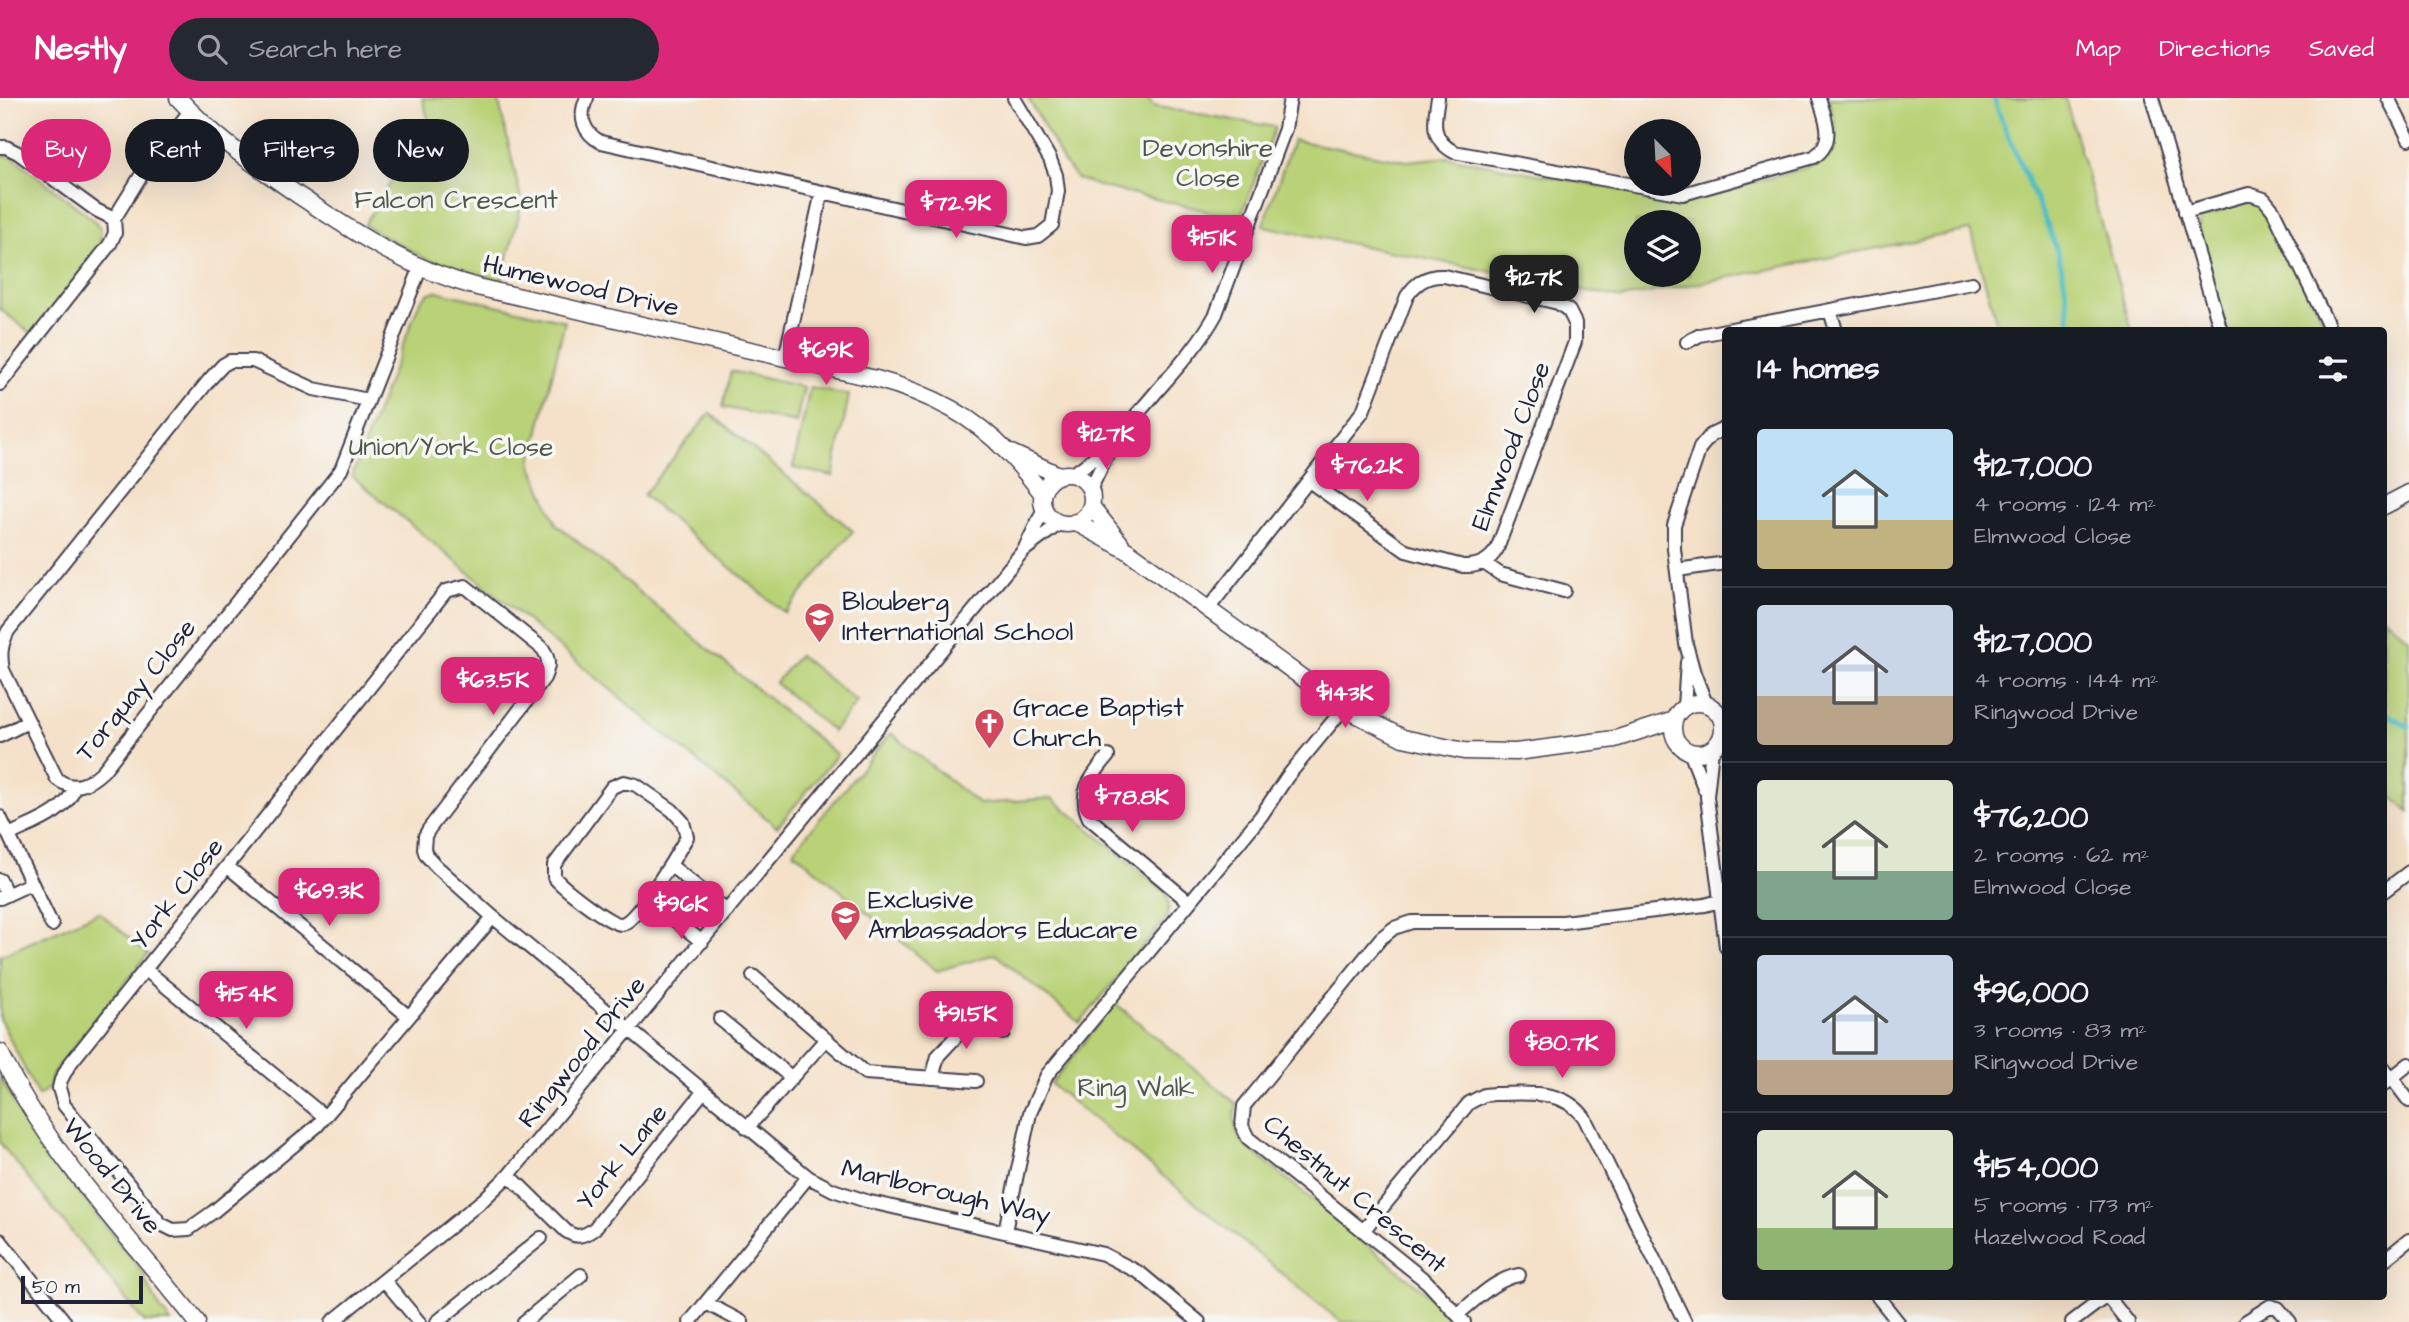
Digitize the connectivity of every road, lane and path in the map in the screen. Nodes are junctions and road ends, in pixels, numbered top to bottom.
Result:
1 (178, 98) edge
2 (587, 98) edge
3 (1014, 98) edge
4 (1290, 98) edge
5 (1438, 98) edge
6 (1819, 98) edge
7 (2152, 98) edge
8 (2388, 98) edge
9 (190, 111) junction
10 (2408, 136) edge
11 (0, 148) edge
12 (822, 192) junction
13 (2185, 212) junction
14 (114, 219) junction
15 (420, 269) junction
16 (1972, 283) dead end
17 (1830, 310) junction
18 (1742, 327) edge
19 (1835, 327) edge
20 (2220, 327) edge
21 (2327, 327) edge
22 (1722, 331) edge
23 (1687, 342) dead end
24 (785, 358) junction
25 (0, 384) edge
26 (368, 400) junction
27 (1722, 430) edge
28 (1115, 440) junction
29 (1006, 450) junction
30 (1066, 475) junction
31 (1309, 481) junction
32 (2409, 493) edge
33 (1090, 498) junction
34 (1043, 501) junction
35 (2387, 504) edge
36 (1068, 523) junction
37 (1023, 551) junction
38 (1128, 551) junction
39 (1484, 563) junction
40 (1722, 564) edge
41 (1677, 570) junction
42 (1564, 591) dead end
43 (1208, 608) junction
44 (1686, 644) junction
45 (1706, 704) junction
46 (1344, 708) junction
47 (1679, 714) junction
48 (1722, 715) edge
49 (28, 722) junction
50 (0, 736) edge
51 (1722, 737) edge
52 (1615, 739) junction
53 (1675, 740) junction
54 (1712, 749) junction
55 (1690, 752) junction
56 (1108, 756) dead end
57 (74, 787) junction
58 (1707, 797) junction
59 (0, 817) edge
60 (9, 835) junction
61 (670, 865) junction
62 (228, 867) junction
63 (2409, 872) edge
64 (0, 880) edge
65 (32, 883) junction
66 (2387, 889) edge
67 (1722, 894) edge
68 (3, 896) edge
69 (648, 898) junction
70 (1722, 900) edge
71 (1189, 902) junction
72 (727, 911) junction
73 (493, 917) junction
74 (52, 925) dead end
75 (702, 942) junction
76 (146, 971) junction
77 (753, 976) dead end
78 (408, 1016) junction
79 (720, 1019) dead end
80 (630, 1029) junction
81 (1003, 1033) dead end
82 (826, 1040) junction
83 (0, 1052) edge
84 (2409, 1065) edge
85 (2387, 1076) edge
86 (792, 1078) junction
87 (932, 1078) junction
88 (2387, 1078) edge
89 (976, 1081) dead end
90 (704, 1092) junction
91 (2409, 1101) edge
92 (325, 1117) junction
93 (747, 1128) junction
94 (509, 1175) junction
95 (808, 1177) junction
96 (1005, 1231) junction
97 (1363, 1231) junction
98 (541, 1238) dead end
99 (0, 1240) edge
100 (2409, 1240) edge
101 (2387, 1258) edge
102 (581, 1275) dead end
103 (1519, 1275) dead end
104 (384, 1280) junction
105 (1880, 1300) edge
106 (2103, 1300) edge
107 (2110, 1300) edge
108 (706, 1303) junction
109 (1461, 1318) edge
110 (65, 1322) edge
111 (197, 1322) edge
112 (332, 1322) edge
113 (419, 1322) edge
114 (437, 1322) edge
115 (524, 1322) edge
116 (690, 1322) edge
117 (742, 1322) edge
118 (1199, 1322) edge
119 (1685, 1322) edge
120 (1898, 1322) edge
121 (2072, 1322) edge
122 (2129, 1322) edge
123 (2245, 1322) edge
124 (2290, 1322) edge

1 - 9 street, Humewood Drive
2 - 12 street
3 - 12 street
4 - 28 street
5 - 6 street
7 - 13 street
8 - 10 street
9 - 14 street
9 - 15 street, Humewood Drive
11 - 14 street
12 - 24 street
13 - 20 street
13 - 21 street
14 - 25 street
15 - 24 street, Humewood Drive
15 - 26 street, Torquay Close
16 - 17 street
17 - 18 street
17 - 19 street
22 - 23 street
24 - 29 street, Humewood Drive
26 - 49 street, Torquay Close
26 - 57 street, Torquay Close
27 - 41 street
28 - 30 street
28 - 33 street
29 - 30 street, Humewood Drive
29 - 34 street, Humewood Drive
30 - 33 street
30 - 34 street
31 - 39 street, Elmwood Close
31 - 39 street, Elmwood Close
31 - 43 street, Elmwood Close
32 - 35 street
33 - 36 street
33 - 38 street
34 - 36 street
34 - 37 street, Ringwood Drive
36 - 37 street, Ringwood Drive
36 - 38 street
37 - 72 street, Ringwood Drive
38 - 43 street
39 - 42 street, Elmwood Close
40 - 41 street
41 - 44 street
43 - 46 street
44 - 45 street
44 - 47 street
45 - 47 street
45 - 48 street
46 - 52 street
46 - 71 street
47 - 52 street
47 - 53 street
49 - 50 street
49 - 57 street, Torquay Close
51 - 54 street
52 - 53 street
53 - 55 street
54 - 55 street
54 - 58 street
55 - 58 street
56 - 71 street
57 - 60 street
58 - 67 street
59 - 60 street
60 - 65 street
61 - 69 street
61 - 69 street
61 - 72 street
62 - 73 street, York Close
62 - 76 street, York Close
62 - 78 street
63 - 66 street
64 - 68 street
65 - 68 street
65 - 74 street
69 - 75 street
70 - 97 street, Chestnut Crescent
71 - 96 street
72 - 75 street, Ringwood Drive
73 - 78 street, York Close
73 - 80 street, York Close
75 - 80 street, Ringwood Drive
76 - 92 street
76 - 92 street, York Close
77 - 82 street
78 - 92 street, York Close
79 - 86 street
80 - 90 street, Marlborough Way
80 - 94 street, Ringwood Drive
81 - 87 street
82 - 86 street
82 - 87 street
83 - 111 street, Wood Drive
84 - 85 street
86 - 93 street
87 - 89 street
88 - 91 street
90 - 93 street, Marlborough Way
90 - 94 street, York Lane
93 - 95 street, Marlborough Way
94 - 104 street, Ringwood Drive
95 - 96 street, Marlborough Way
95 - 108 street
96 - 118 street, Marlborough Way
97 - 109 street, Chestnut Crescent
97 - 119 street
98 - 114 street
99 - 110 street
100 - 101 street
102 - 115 street
103 - 109 street
104 - 112 street, Ringwood Drive
104 - 113 street
105 - 120 street
106 - 121 street
107 - 122 street
108 - 116 street
108 - 117 street
123 - 124 street

